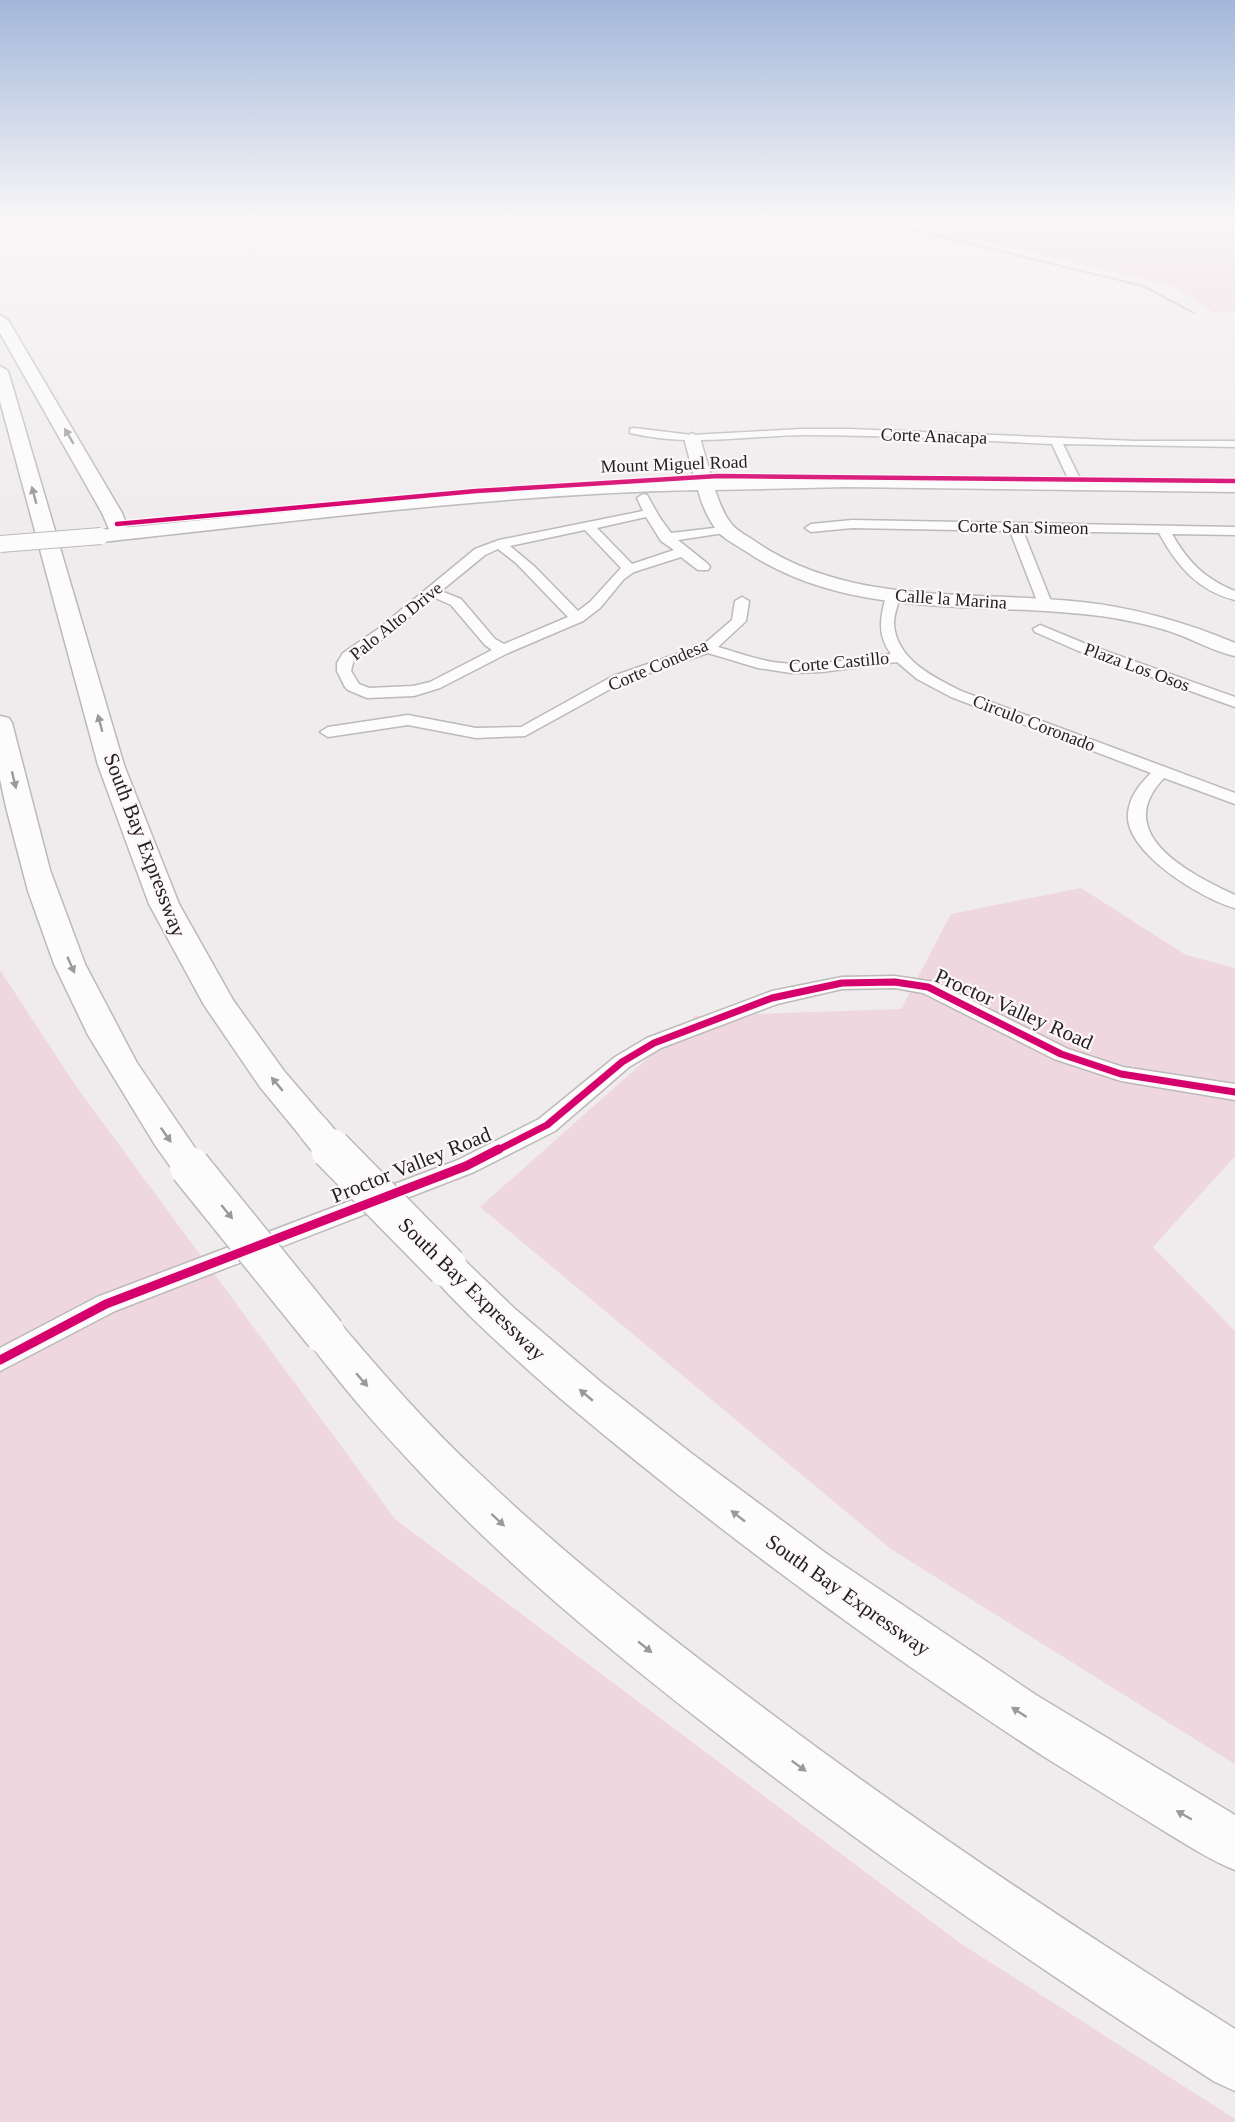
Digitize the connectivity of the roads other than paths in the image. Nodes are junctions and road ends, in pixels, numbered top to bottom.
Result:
1 (0, 320) edge
2 (0, 371) edge
3 (634, 431) dead end
4 (692, 438) junction
5 (1056, 441) junction
6 (1235, 444) edge
7 (705, 480) junction
8 (1235, 480) edge
9 (1075, 481) junction
10 (1235, 487) edge
11 (643, 498) dead end
12 (649, 513) junction
13 (588, 525) junction
14 (1016, 527) junction
15 (811, 528) dead end
16 (726, 529) junction
17 (110, 530) junction
18 (1164, 530) junction
19 (1235, 531) edge
20 (0, 534) edge
21 (666, 538) junction
22 (0, 544) edge
23 (499, 544) junction
24 (683, 552) junction
25 (703, 567) dead end
26 (629, 569) junction
27 (432, 592) junction
28 (893, 596) junction
29 (1235, 596) edge
30 (742, 601) dead end
31 (1046, 606) junction
32 (578, 618) junction
33 (1040, 629) dead end
34 (708, 648) junction
35 (1235, 650) edge
36 (503, 651) junction
37 (901, 657) junction
38 (391, 693) junction
39 (1235, 702) edge
40 (398, 721) junction
41 (0, 723) edge
42 (328, 732) dead end
43 (1161, 772) junction
44 (1235, 799) edge
45 (1235, 902) edge
46 (1235, 1092) edge
47 (0, 1360) edge
48 (1235, 1844) edge
49 (1235, 2061) edge

17 -> 1 highway
48 -> 2 highway, South Bay Expressway, bridge
3 - 4 street, Corte Anacapa
4 - 5 street, Corte Anacapa
4 - 7 street, Calle la Marina
5 - 6 street, Corte Anacapa
5 - 9 street
7 - 9 street, Mount Miguel Road
7 - 16 street, Calle la Marina
7 - 17 street, Mount Miguel Road
8 - 9 street, Mount Miguel Road
9 - 10 street, Mount Miguel Road
11 - 12 street
12 - 13 street, Palo Alto Drive
12 - 21 street
13 - 23 street, Palo Alto Drive
13 - 26 street
14 - 15 street, Corte San Simeon
14 - 18 street, Corte San Simeon
14 - 31 street
16 - 21 street
16 - 28 street, Calle la Marina
17 - 20 street, Mount Miguel Road
17 - 22 street, Mount Miguel Road, bridge
18 - 19 street, Corte San Simeon
18 - 29 street
21 - 24 street
23 - 27 street, Palo Alto Drive
23 - 32 street
24 - 25 street
24 - 26 street, Palo Alto Drive
26 - 32 street, Palo Alto Drive
27 - 36 street
27 - 38 street, Palo Alto Drive
28 - 31 street, Calle la Marina
28 - 37 street, Circulo Coronado
30 - 34 street, Corte Condesa
31 - 35 street, Calle la Marina
32 - 36 street, Palo Alto Drive
33 - 39 street, Plaza Los Osos
34 - 37 street, Corte Castillo
34 - 40 street, Corte Condesa
36 - 38 street, Palo Alto Drive
37 - 43 street, Circulo Coronado
38 - 40 street
40 - 42 street
41 -> 49 highway, bridge
43 - 44 street, Circulo Coronado
43 - 45 street
46 - 47 street, Proctor Valley Road

